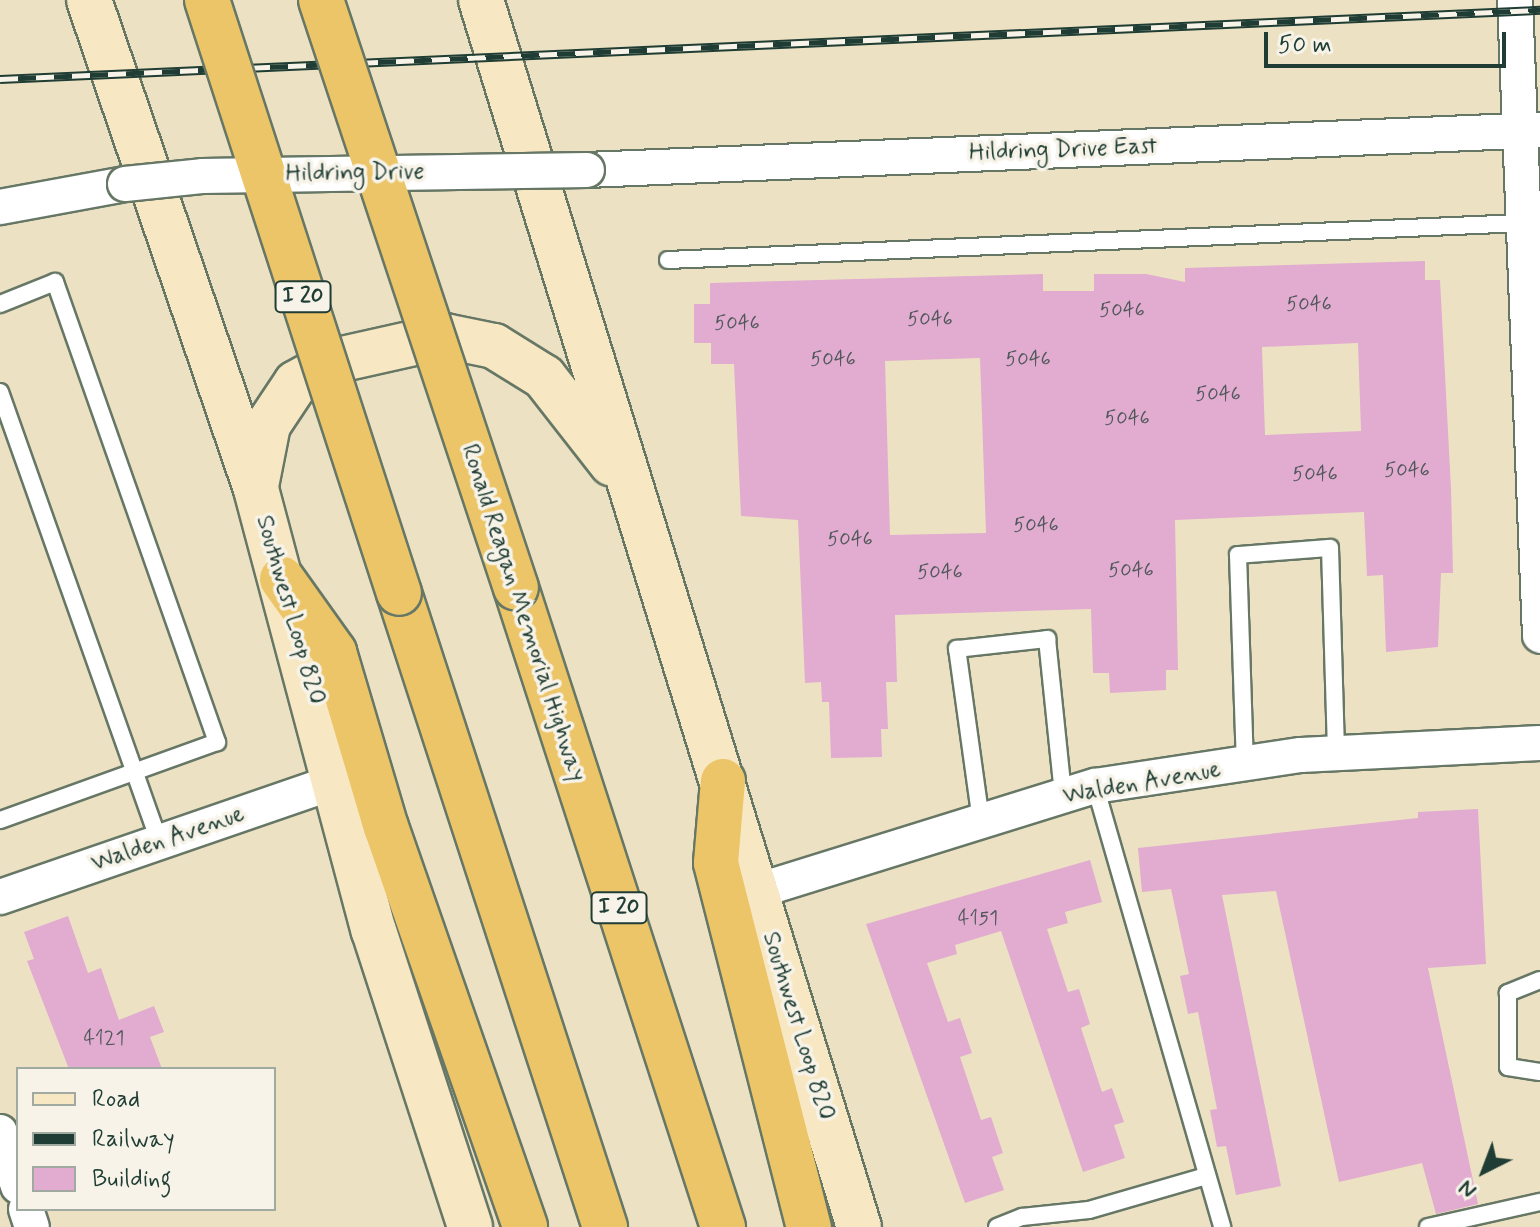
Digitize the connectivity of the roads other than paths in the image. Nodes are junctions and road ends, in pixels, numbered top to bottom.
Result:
1 (89, 0) edge
2 (207, 0) edge
3 (321, 0) edge
4 (481, 0) edge
5 (1515, 0) edge
6 (1528, 131) edge
7 (587, 170) joint
8 (0, 207) edge
9 (1528, 236) edge
10 (668, 260) dead end
11 (0, 304) edge
12 (0, 392) edge
13 (256, 489) junction
14 (634, 495) junction
15 (282, 579) junction
16 (1540, 636) edge
17 (1540, 743) edge
18 (1336, 752) junction
19 (1245, 766) junction
20 (131, 772) junction
21 (337, 781) junction
22 (723, 781) junction
23 (1079, 790) junction
24 (0, 820) edge
25 (981, 821) junction
26 (159, 841) junction
27 (757, 891) junction
28 (0, 897) edge
29 (1540, 980) edge
30 (1540, 1072) edge
31 (0, 1132) edge
32 (1206, 1176) junction
33 (16, 1180) edge
34 (1540, 1202) edge
35 (470, 1227) edge
36 (525, 1227) edge
37 (605, 1227) edge
38 (723, 1227) edge
39 (809, 1227) edge
40 (859, 1227) edge
41 (997, 1227) edge
42 (1222, 1227) edge
43 (1428, 1227) edge

1 - 13 main road, Southwest Loop 820
2 - 37 highway, I 20, bridge
3 - 38 highway, Ronald Reagan Memorial Highway / I 20, bridge
4 - 14 main road, Southwest Loop 820
5 - 6 street
6 - 7 street, Hildring Drive East
6 - 9 street
7 - 8 street, Hildring Drive, bridge
9 - 10 lane
9 - 16 street
11 - 20 lane
12 - 20 lane
13 - 14 main road
13 - 15 main road, Southwest Loop 820
14 - 22 main road, Southwest Loop 820
15 - 21 main road, Southwest Loop 820
15 - 36 highway
17 - 18 street, Walden Avenue
18 - 19 street, Walden Avenue
18 - 19 lane
19 - 23 street, Walden Avenue
20 - 24 lane
20 - 26 lane
21 - 26 street, Walden Avenue
21 - 35 main road, Southwest Loop 820
22 - 27 main road, Southwest Loop 820
22 - 39 highway
23 - 25 street, Walden Avenue
23 - 25 lane
23 - 32 lane
25 - 27 street, Walden Avenue
26 - 28 street, Walden Avenue
27 - 40 main road, Southwest Loop 820
29 - 30 lane
31 - 33 street
32 - 41 lane
32 - 42 lane
34 - 43 lane

